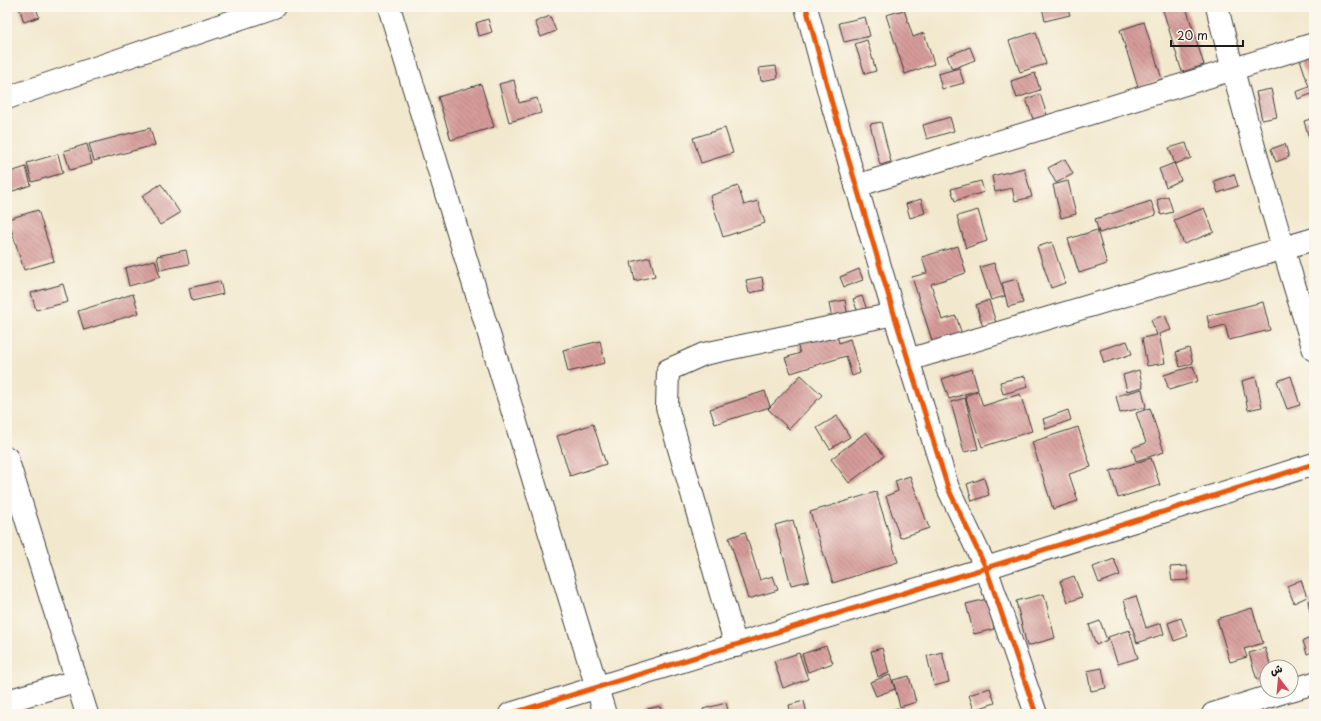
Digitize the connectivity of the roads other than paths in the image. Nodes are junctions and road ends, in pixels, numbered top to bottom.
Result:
1 (274, 7) edge
2 (389, 7) edge
3 (1217, 7) edge
4 (808, 8) edge
5 (1314, 44) edge
6 (1232, 70) junction
7 (7, 98) edge
8 (856, 186) junction
9 (1314, 239) edge
10 (1283, 249) junction
11 (894, 314) junction
12 (1314, 350) edge
13 (908, 360) junction
14 (7, 458) edge
15 (1314, 464) edge
16 (14, 504) edge
17 (986, 568) junction
18 (736, 646) junction
19 (76, 681) junction
20 (1314, 683) edge
21 (598, 687) junction
22 (1299, 688) edge
23 (1261, 699) edge
24 (7, 701) edge
25 (87, 714) edge
26 (510, 714) edge
27 (605, 714) edge
28 (1036, 714) edge
29 (1213, 714) edge

1 - 7 street
2 - 21 street
3 - 6 street
4 - 8 street
5 - 6 street
6 - 8 street
6 - 10 street
8 - 11 street
9 - 10 street
10 - 12 street
10 - 13 street
11 - 13 street
11 - 18 street
13 - 17 street
14 - 16 street
15 - 17 street
16 - 19 street
17 - 18 street
17 - 28 street
18 - 21 street
19 - 24 street
19 - 25 street
20 - 22 street
21 - 26 street
21 - 27 street
23 - 29 street

